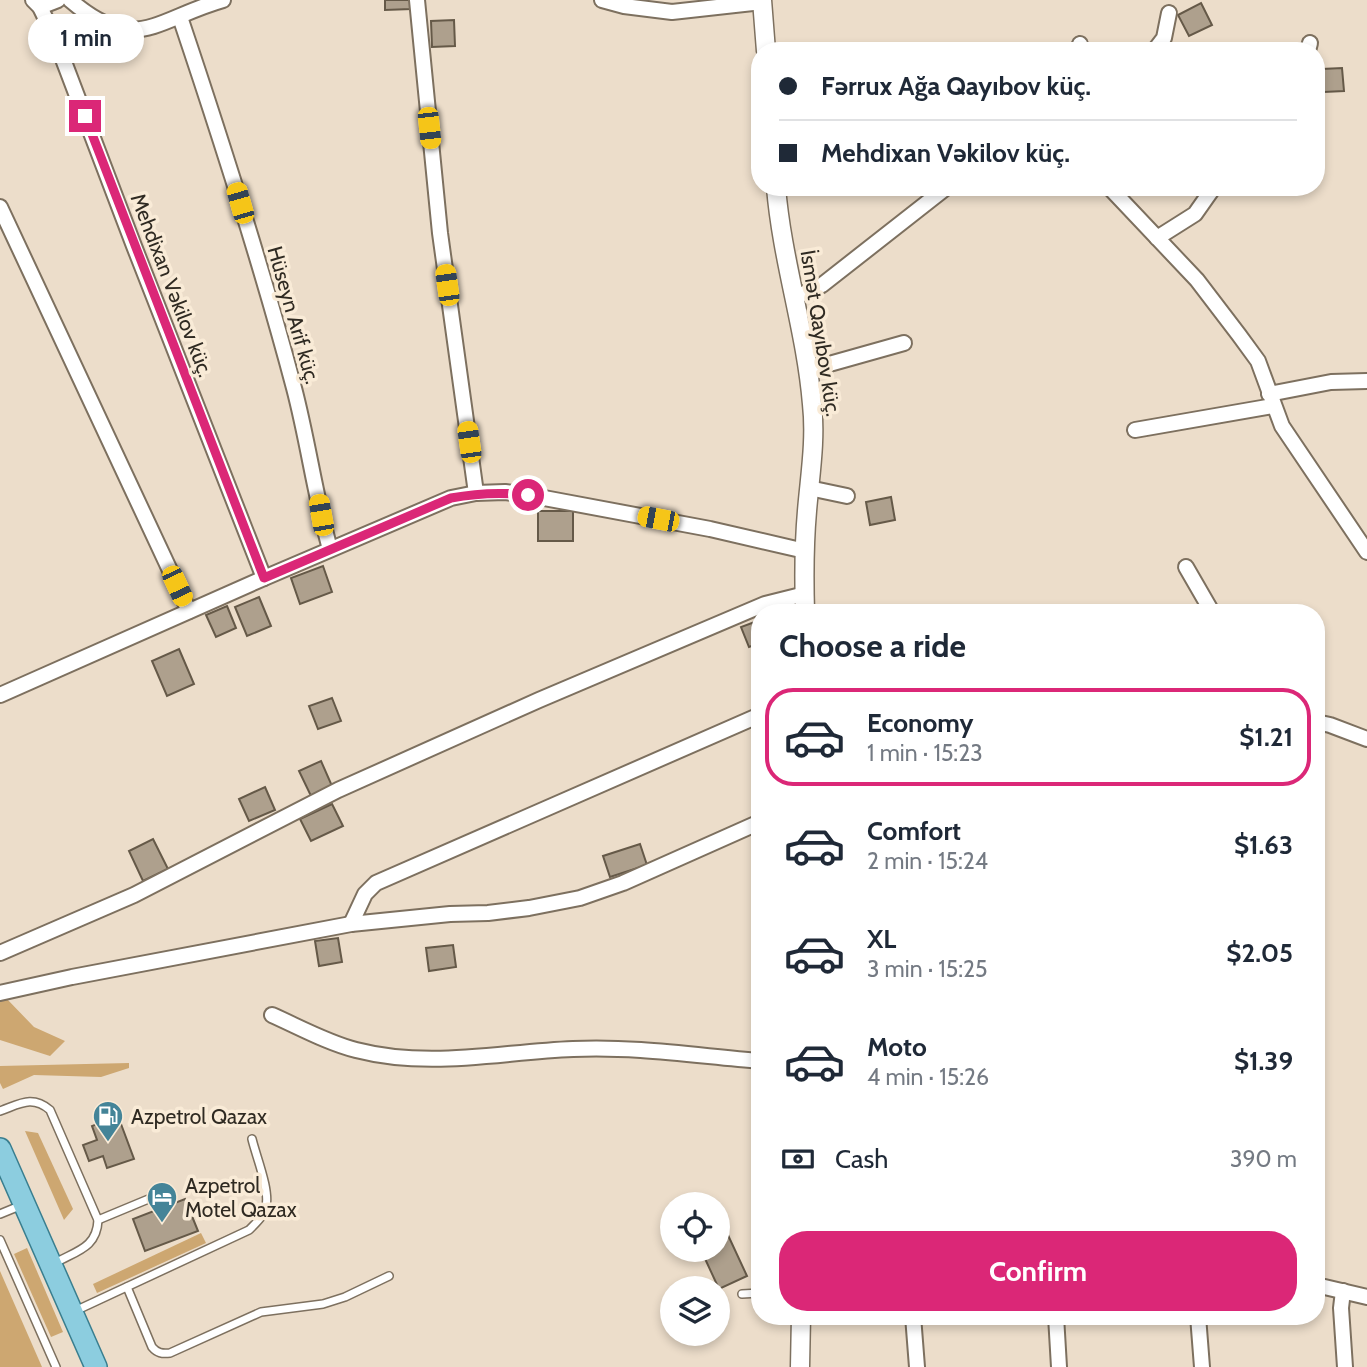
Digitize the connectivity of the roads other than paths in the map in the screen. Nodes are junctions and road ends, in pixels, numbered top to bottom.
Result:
1 (58, 0) edge
2 (70, 0) edge
3 (223, 0) edge
4 (417, 0) edge
5 (602, 0) edge
6 (762, 1) edge
7 (37, 4) edge
8 (1170, 13) dead end
9 (180, 17) junction
10 (765, 42) edge
11 (1161, 42) edge
12 (777, 196) edge
13 (936, 196) edge
14 (1118, 196) edge
15 (1208, 196) edge
16 (0, 207) edge
17 (1157, 237) junction
18 (794, 298) junction
19 (904, 342) dead end
20 (808, 370) junction
21 (1367, 381) edge
22 (1271, 400) junction
23 (1135, 430) dead end
24 (809, 488) junction
25 (476, 494) junction
26 (847, 496) dead end
27 (330, 549) junction
28 (805, 551) junction
29 (1367, 552) edge
30 (1186, 567) dead end
31 (264, 578) junction
32 (805, 594) junction
33 (765, 604) edge
34 (805, 604) edge
35 (1207, 604) edge
36 (751, 610) edge
37 (189, 611) junction
38 (0, 695) edge
39 (751, 719) edge
40 (1325, 724) edge
41 (1367, 739) edge
42 (751, 826) edge
43 (351, 924) junction
44 (0, 953) edge
45 (0, 993) edge
46 (272, 1015) dead end
47 (751, 1060) edge
48 (0, 1111) edge
49 (251, 1139) dead end
50 (0, 1149) edge
51 (163, 1193) dead end
52 (24, 1204) junction
53 (0, 1214) edge
54 (98, 1220) junction
55 (0, 1240) edge
56 (51, 1265) junction
57 (389, 1276) dead end
58 (1325, 1286) edge
59 (127, 1287) junction
60 (1343, 1291) junction
61 (743, 1294) dead end
62 (751, 1294) edge
63 (1367, 1297) edge
64 (72, 1313) junction
65 (802, 1325) edge
66 (914, 1325) edge
67 (1057, 1325) edge
68 (1199, 1325) edge
69 (56, 1367) edge
70 (96, 1367) edge
71 (800, 1367) edge
72 (916, 1367) edge
73 (1059, 1367) edge
74 (1202, 1367) edge
75 (1345, 1367) edge

1 - 7 street, Mehdixan Vəkilov küç.
2 - 9 street
3 - 9 street
4 - 25 street
5 - 6 street
6 - 10 street
7 - 31 street, Mehdixan Vəkilov küç.
8 - 11 street
9 - 27 street, Hüseyn Arif küç.
12 - 18 street, İsmət Qayıbov küç.
13 - 18 street
14 - 17 street
15 - 17 street
16 - 37 street
17 - 22 street
18 - 20 street, İsmət Qayıbov küç.
19 - 20 street
20 - 24 street, İsmət Qayıbov küç.
21 - 22 street
22 - 23 street
22 - 29 street
24 - 26 street
24 - 28 street, İsmət Qayıbov küç.
25 - 27 street
25 - 28 street
27 - 31 street
28 - 32 street, İsmət Qayıbov küç.
30 - 35 street
31 - 37 street
32 - 33 street
32 - 34 street, İsmət Qayıbov küç.
36 - 44 street
37 - 38 street
39 - 43 street
40 - 41 street
42 - 43 street
43 - 45 street
46 - 47 street
48 - 54 lane
49 - 59 lane
50 - 52 main road
51 - 54 lane
52 - 53 lane
52 - 56 main road
54 - 56 lane
55 - 69 lane
56 - 64 main road
57 - 59 lane
58 - 60 street
59 - 64 lane
60 - 63 street
60 - 75 street
61 - 62 lane
64 - 70 main road
65 - 71 street
66 - 72 street
67 - 73 street
68 - 74 street

